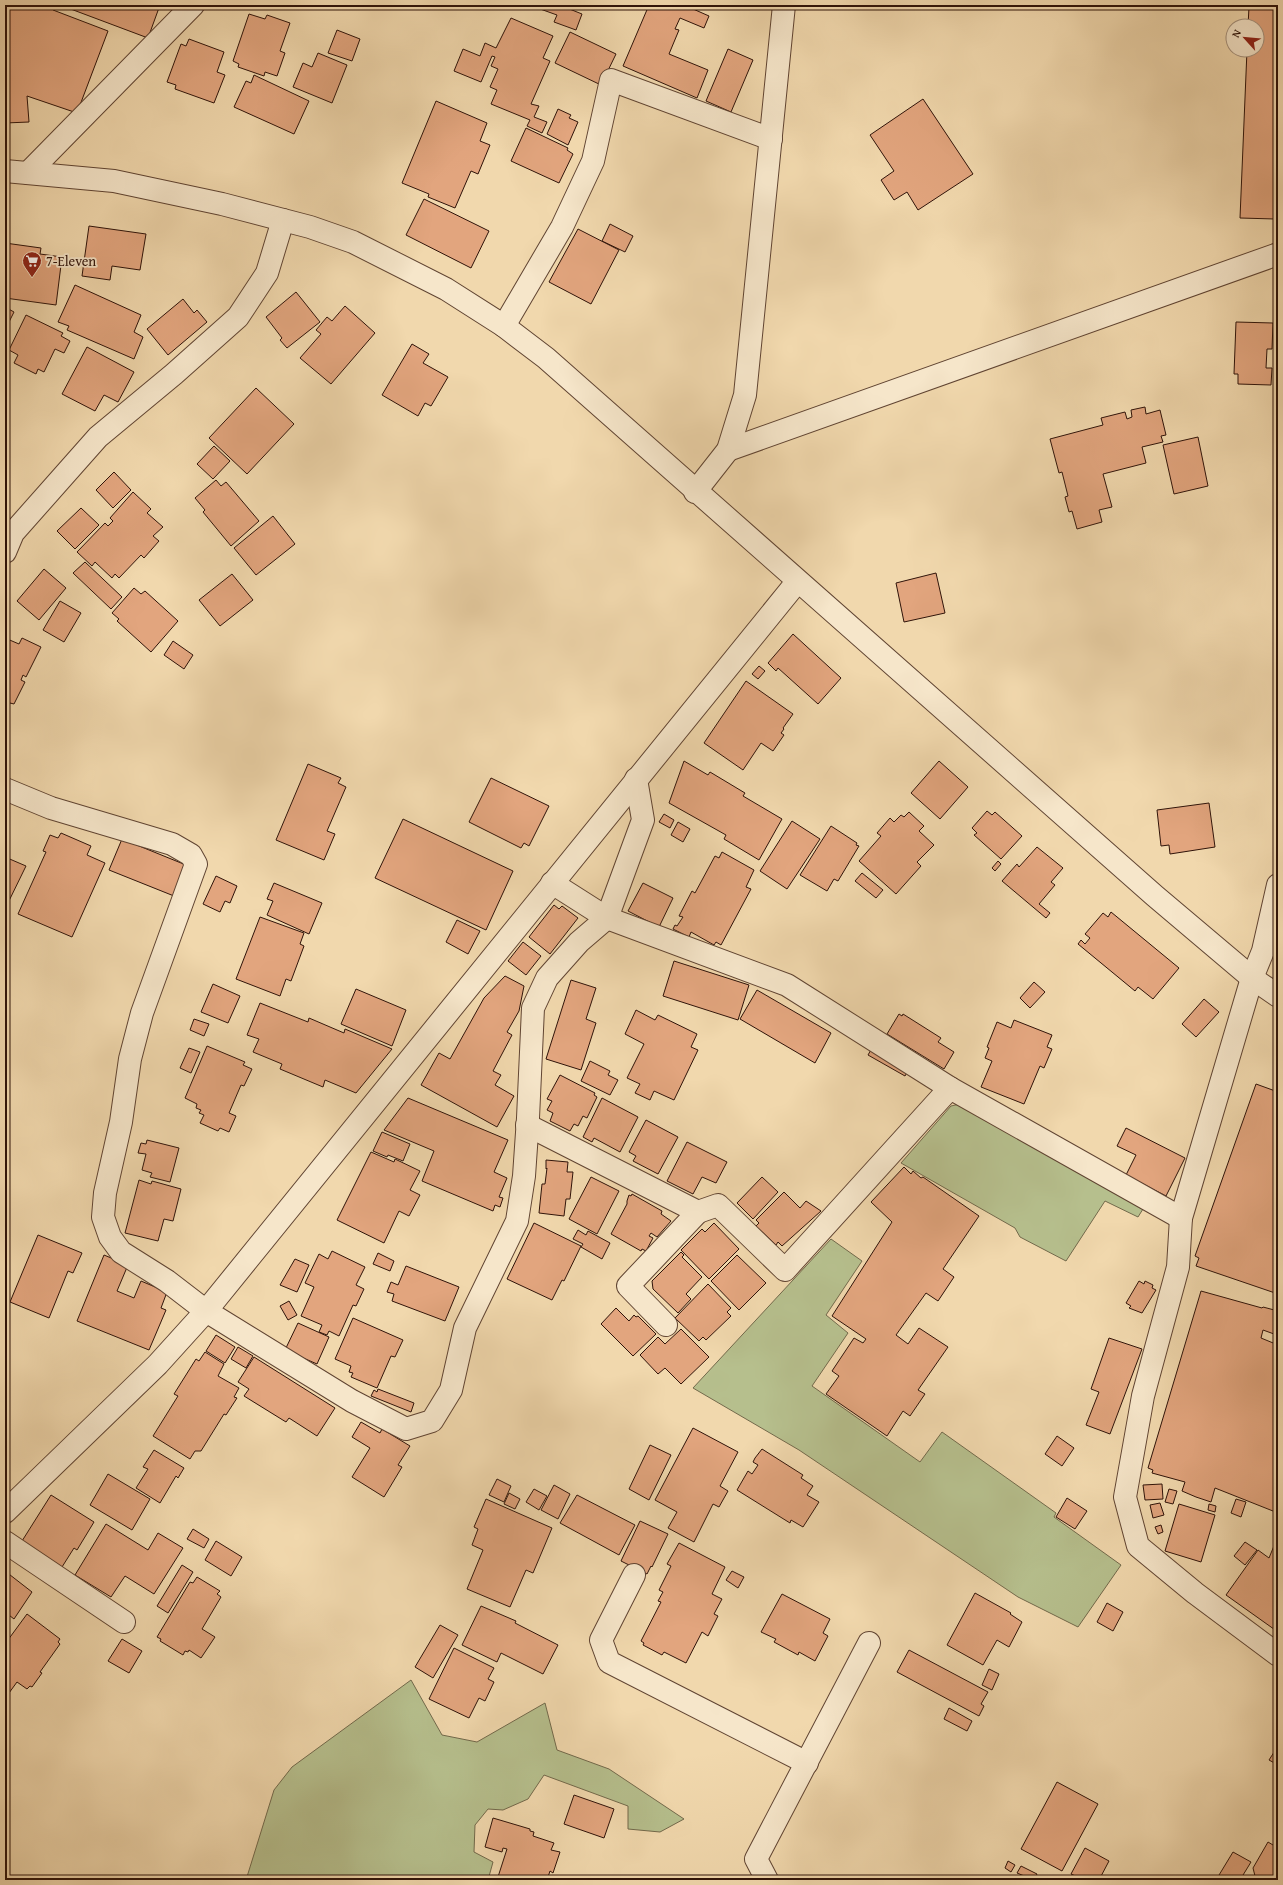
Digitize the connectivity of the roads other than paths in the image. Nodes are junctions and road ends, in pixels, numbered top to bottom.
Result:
1 (193, 5) edge
2 (784, 5) edge
3 (771, 139) junction
4 (5, 170) edge
5 (28, 173) junction
6 (283, 220) junction
7 (1278, 254) edge
8 (504, 326) junction
9 (728, 450) junction
10 (695, 492) junction
11 (5, 552) edge
12 (797, 582) junction
13 (636, 779) junction
14 (5, 789) edge
15 (552, 883) junction
16 (1278, 885) edge
17 (607, 918) junction
18 (1252, 978) junction
19 (1278, 996) edge
20 (950, 1088) junction
21 (527, 1125) junction
22 (698, 1212) junction
23 (1181, 1218) junction
24 (206, 1311) junction
25 (666, 1325) dead end
26 (5, 1512) edge
27 (5, 1542) edge
28 (634, 1575) dead end
29 (124, 1622) dead end
30 (869, 1644) dead end
31 (1278, 1655) edge
32 (807, 1763) junction
33 (767, 1880) edge

1 - 5 street
2 - 3 street
3 - 8 street
3 - 9 street
4 - 5 street
5 - 6 street
6 - 8 street
6 - 11 street
7 - 9 street
8 - 10 street
9 - 10 street
10 - 12 street
12 - 13 street
12 - 18 street
13 - 15 street
13 - 17 street
14 - 24 street
15 - 17 street
15 - 24 street
16 - 18 street
17 - 20 street
17 - 21 street
18 - 19 street
18 - 23 street
20 - 22 street
20 - 23 street
21 - 22 street
21 - 24 street
22 - 25 street
23 - 31 street
24 - 26 street
27 - 29 street
28 - 32 street
30 - 32 street
32 - 33 street

